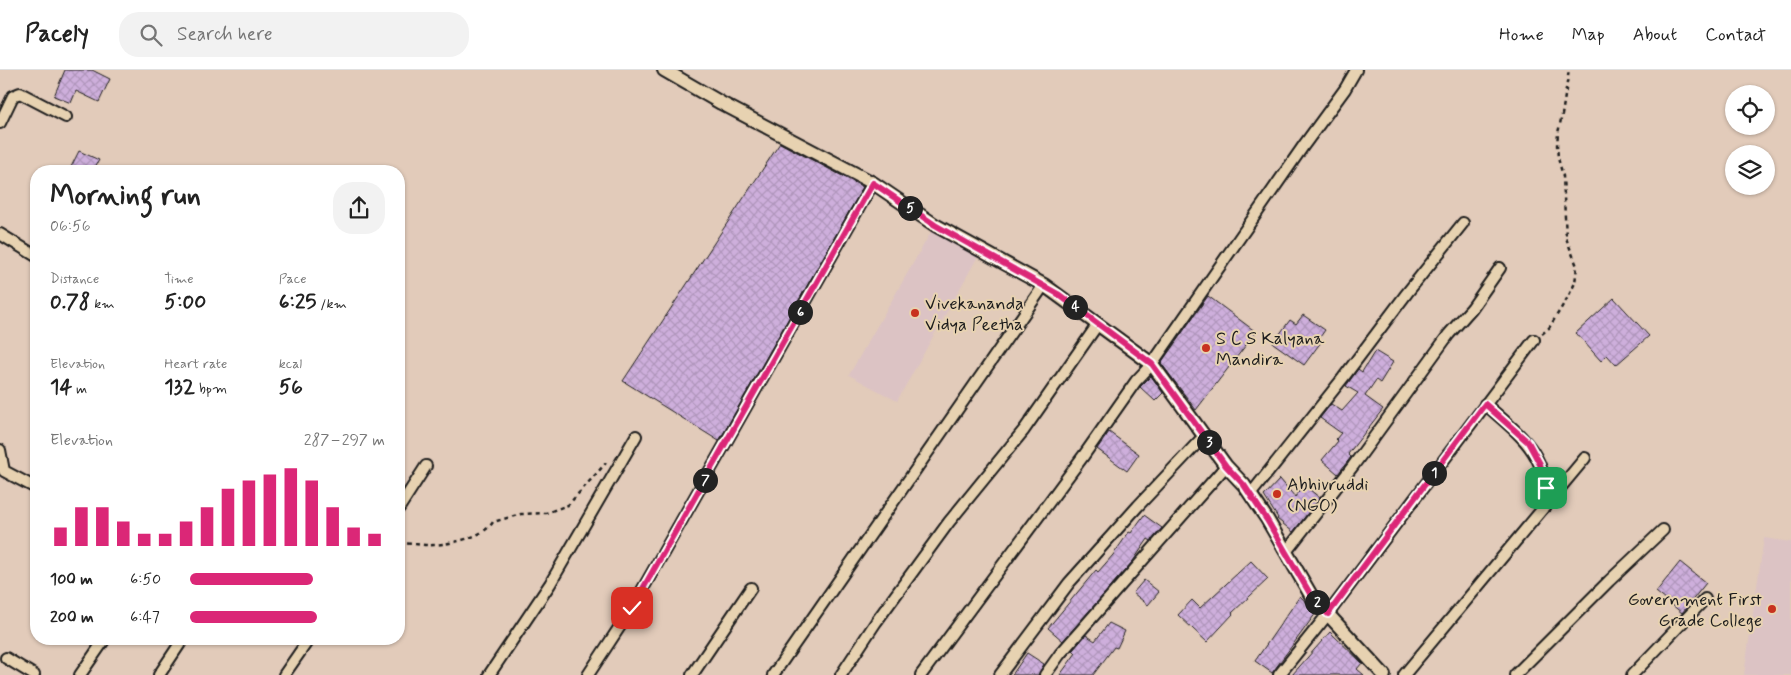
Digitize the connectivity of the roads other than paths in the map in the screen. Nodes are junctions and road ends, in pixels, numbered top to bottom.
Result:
1 (664, 70) edge
2 (1356, 70) edge
3 (66, 117) dead end
4 (0, 124) edge
5 (873, 183) junction
6 (1463, 223) dead end
7 (0, 234) edge
8 (30, 252) edge
9 (1500, 268) dead end
10 (1044, 285) junction
11 (1098, 324) junction
12 (1534, 340) road end
13 (1152, 364) junction
14 (1485, 404) junction
15 (636, 436) dead end
16 (1204, 436) junction
17 (0, 450) edge
18 (1585, 458) dead end
19 (426, 466) dead end
20 (1226, 466) junction
21 (30, 485) edge
22 (1250, 495) junction
23 (405, 499) edge
24 (1546, 506) junction
25 (1664, 530) dead end
26 (1286, 552) junction
27 (751, 588) dead end
28 (1705, 599) dead end
29 (1328, 614) junction
30 (101, 645) edge
31 (179, 645) edge
32 (305, 645) edge
33 (6, 658) dead end
34 (34, 675) edge
35 (80, 675) edge
36 (159, 675) edge
37 (284, 675) edge
38 (490, 675) edge
39 (588, 675) edge
40 (692, 675) edge
41 (773, 675) edge
42 (841, 675) edge
43 (921, 675) edge
44 (1000, 675) edge
45 (1045, 675) edge
46 (1278, 675) edge
47 (1384, 675) edge
48 (1404, 675) edge
49 (1515, 675) edge
50 (1632, 675) edge

1 - 5 street
2 - 13 street
3 - 4 street
5 - 10 street
5 - 39 street
6 - 22 street
7 - 8 street
9 - 26 street
10 - 11 street
10 - 41 street
11 - 13 street
11 - 42 street
12 - 14 street
13 - 16 street
13 - 43 street
14 - 24 street
14 - 29 street
15 - 38 street
16 - 20 street
16 - 44 street
17 - 21 street
18 - 24 street
19 - 23 street
20 - 22 street
20 - 45 street
22 - 26 street
24 - 48 street
25 - 49 street
26 - 29 street
27 - 40 street
28 - 50 street
29 - 46 street
29 - 47 street
30 - 35 street
31 - 36 street
32 - 37 street
33 - 34 street

